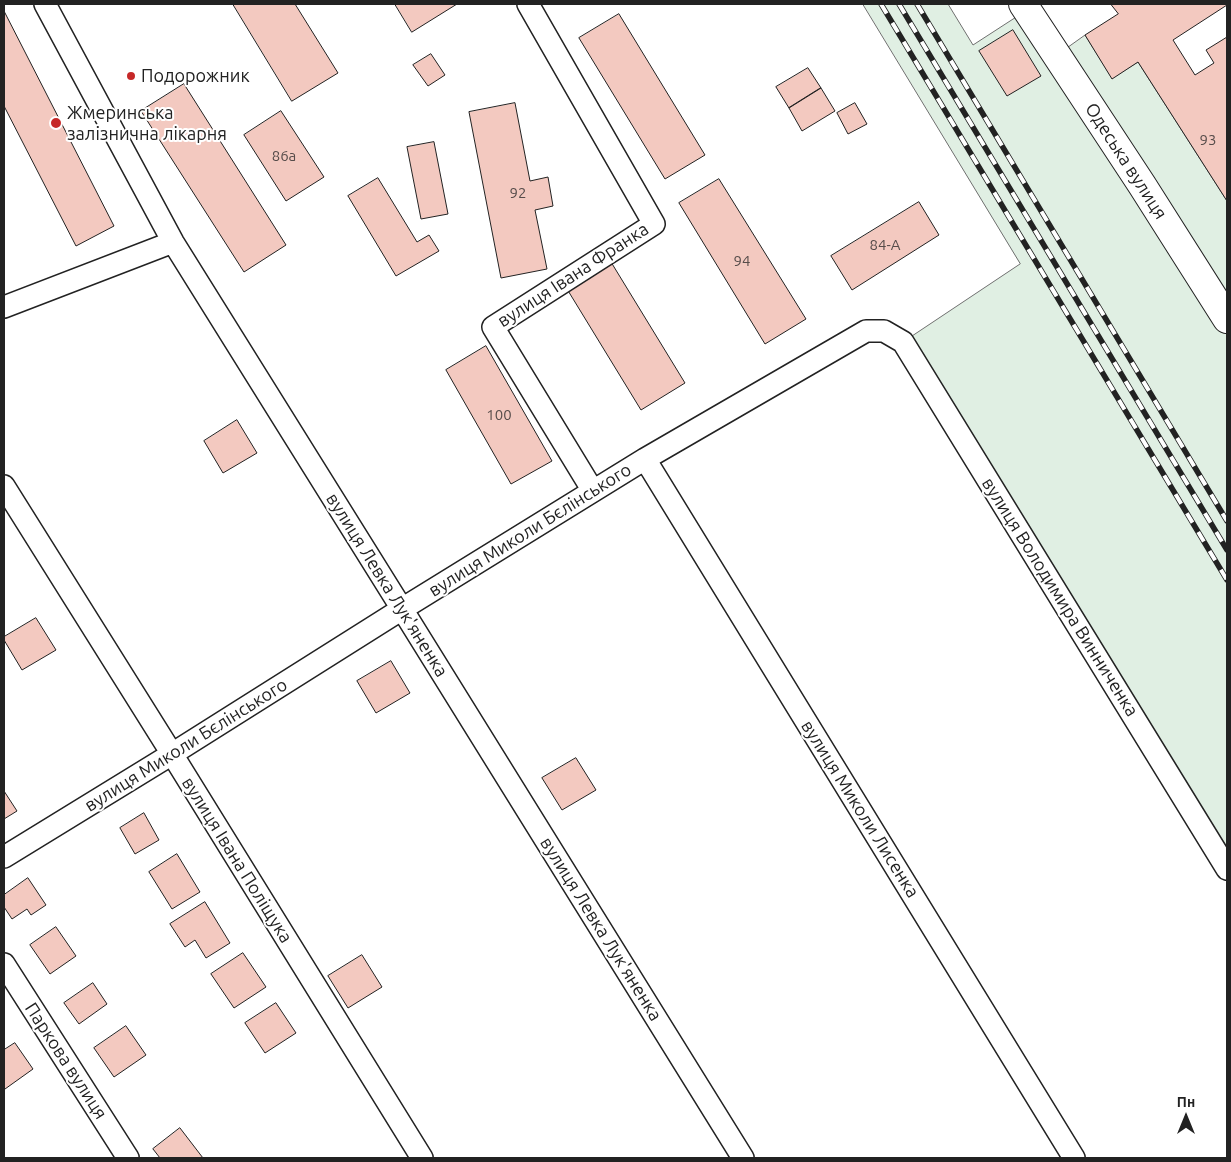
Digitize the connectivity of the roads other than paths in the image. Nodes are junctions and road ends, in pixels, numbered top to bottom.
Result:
1 (45, 4) edge
2 (528, 4) edge
3 (1023, 4) edge
4 (173, 242) junction
5 (4, 307) edge
6 (1227, 319) edge
7 (884, 331) joint
8 (645, 459) junction
9 (4, 486) edge
10 (593, 491) junction
11 (402, 609) junction
12 (172, 754) junction
13 (4, 857) edge
14 (1227, 870) edge
15 (4, 964) edge
16 (128, 1158) edge
17 (422, 1158) edge
18 (743, 1158) edge
19 (1074, 1158) edge

1 - 4 street, вулиця Левка Лук'яненка
2 - 10 street, вулиця Івана Франка
3 - 6 main road, Одеська вулиця
4 - 5 street
4 - 11 street, вулиця Левка Лук'яненка
7 - 8 street, вулиця Миколи Бєлінського
7 - 14 street, вулиця Володимира Винниченка
8 - 10 street, вулиця Миколи Бєлінського
8 - 19 street, вулиця Миколи Лисенка
9 - 12 street, вулиця Івана Поліщука
10 - 11 street, вулиця Миколи Бєлінського
11 - 12 street, вулиця Миколи Бєлінського
11 - 18 street, вулиця Левка Лук'яненка
12 - 13 street, вулиця Миколи Бєлінського
12 - 17 street, вулиця Івана Поліщука
15 - 16 street, Паркова вулиця

